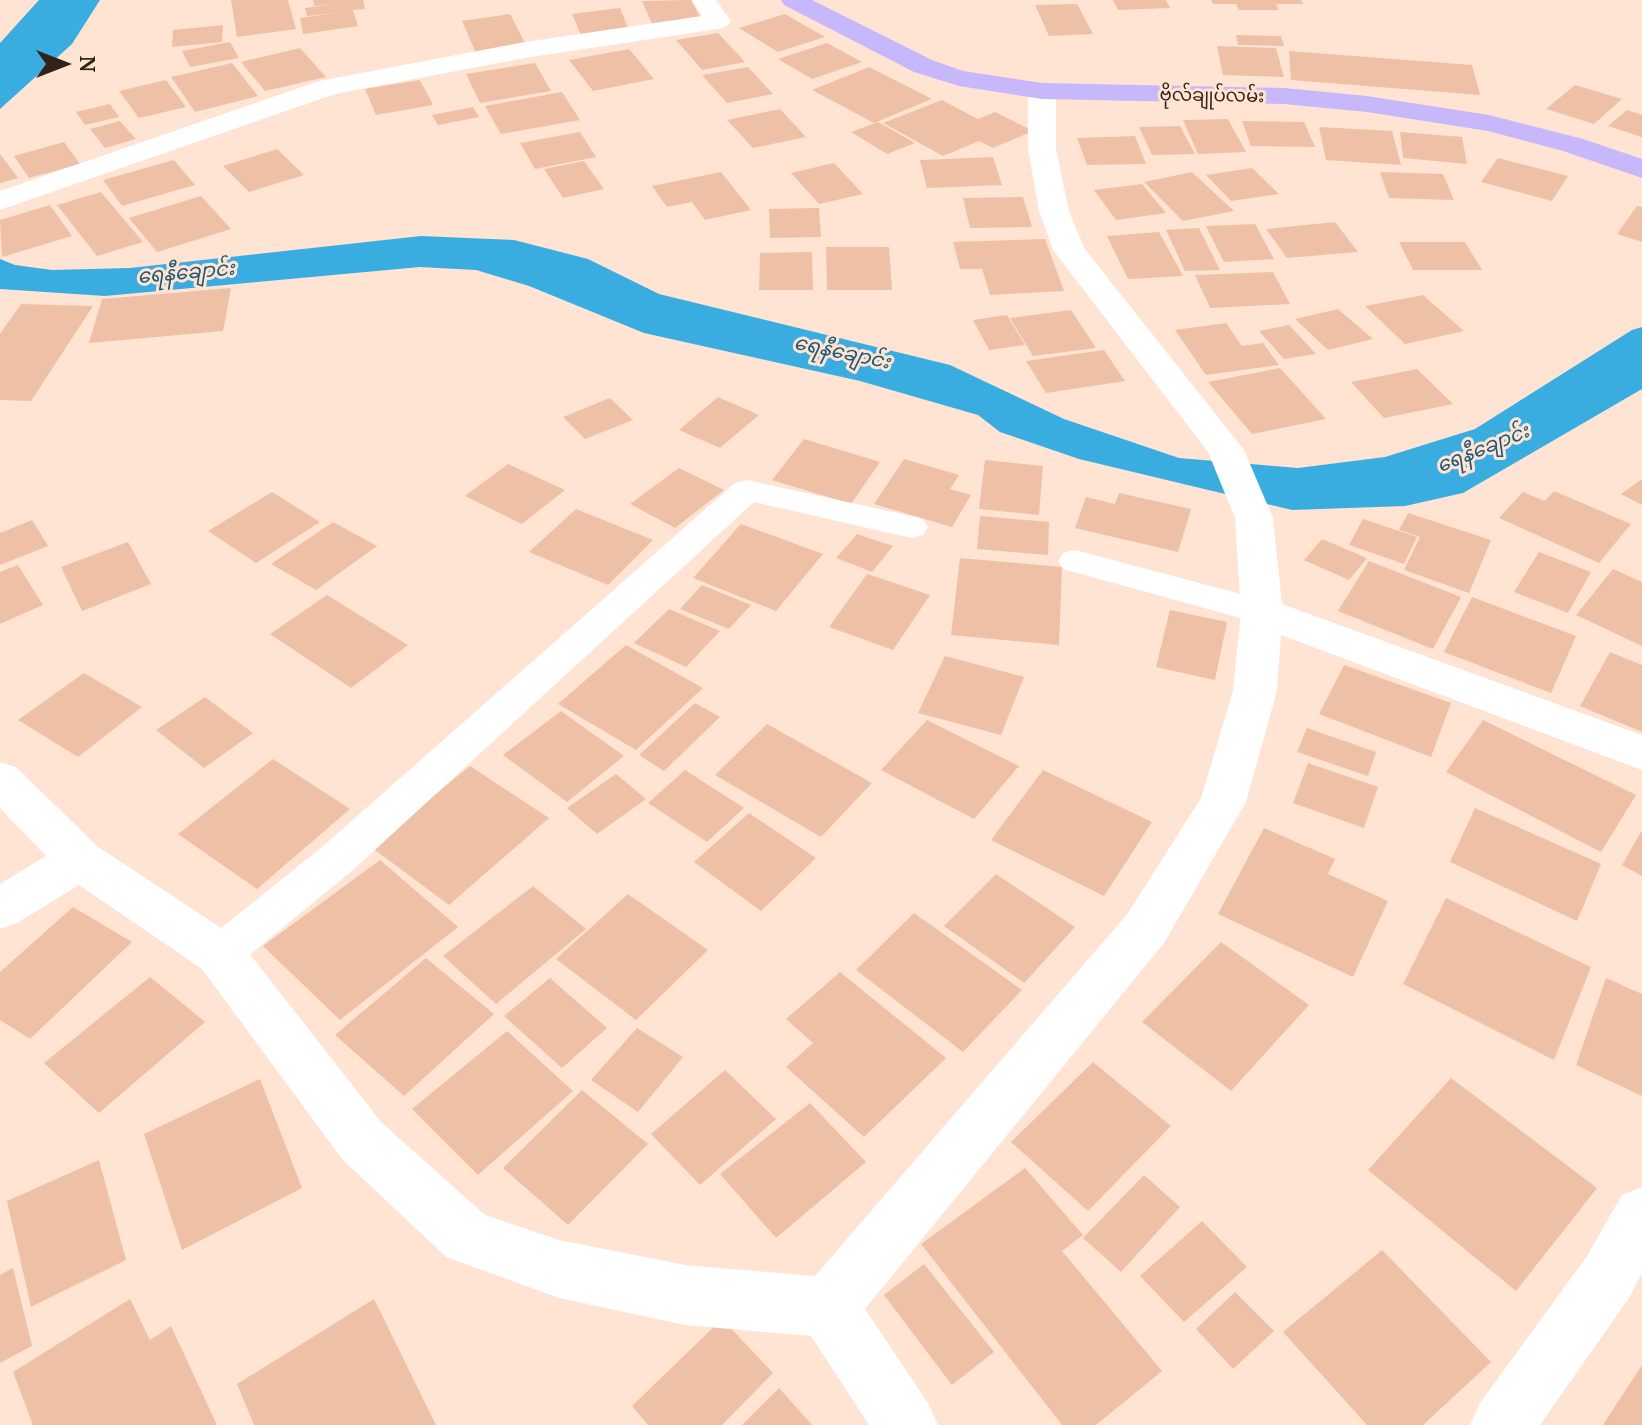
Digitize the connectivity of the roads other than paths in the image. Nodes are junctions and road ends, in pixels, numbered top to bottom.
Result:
1 (704, 0) edge
2 (793, 0) edge
3 (1042, 91) junction
4 (1642, 169) edge
5 (0, 201) edge
6 (911, 527) dead end
7 (1075, 561) dead end
8 (1262, 612) junction
9 (1642, 753) edge
10 (0, 779) edge
11 (80, 860) junction
12 (0, 909) edge
13 (220, 954) junction
14 (1642, 1215) edge
15 (828, 1307) junction
16 (906, 1425) edge
17 (1502, 1425) edge

1 - 5 street
2 - 3 main road, ဗိုလ်‌ချုပ်‌လမ်း
3 - 4 main road, ဗိုလ်‌ချုပ်‌လမ်း
3 - 8 street
6 - 13 lane
7 - 8 lane
8 - 9 street
8 - 15 street
10 - 11 street
11 - 12 street
11 - 13 street
13 - 15 street
14 - 17 street
15 - 16 street

